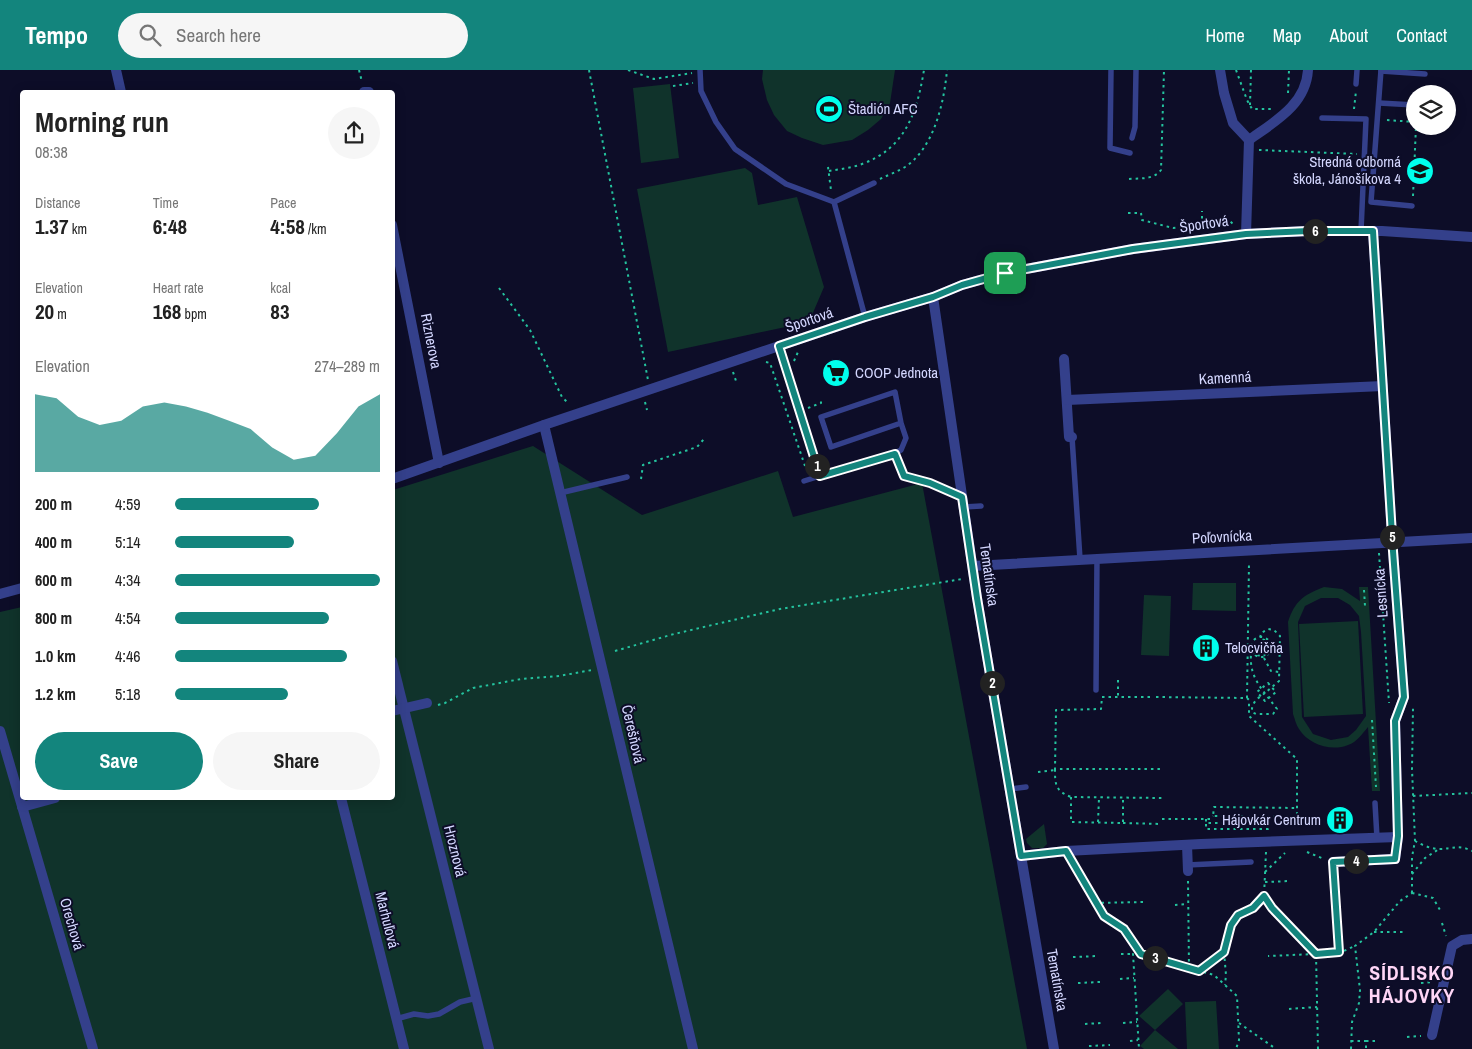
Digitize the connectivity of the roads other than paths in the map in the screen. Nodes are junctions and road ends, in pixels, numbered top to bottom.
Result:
1 (116, 70) edge
2 (1111, 70) edge
3 (1136, 70) edge
4 (1220, 70) edge
5 (1308, 70) edge
6 (1357, 70) edge
7 (700, 71) edge
8 (1381, 71) edge
9 (1425, 74) dead end
10 (1356, 84) road end
11 (121, 90) edge
12 (1379, 103) junction
13 (1406, 104) edge
14 (1322, 118) dead end
15 (1132, 138) dead end
16 (1248, 145) junction
17 (1130, 153) dead end
18 (874, 183) road end
19 (834, 202) junction
20 (1412, 206) road end
21 (1246, 230) junction
22 (1361, 231) junction
23 (1373, 231) junction
24 (1472, 237) edge
25 (395, 240) edge
26 (933, 297) junction
27 (865, 317) junction
28 (779, 346) junction
29 (1064, 359) dead end
30 (1384, 386) junction
31 (1067, 400) junction
32 (901, 423) junction
33 (544, 425) junction
34 (1072, 437) joint
35 (895, 454) junction
36 (440, 463) junction
37 (820, 476) junction
38 (904, 476) road end
39 (395, 477) edge
40 (627, 477) dead end
41 (804, 481) dead end
42 (560, 493) junction
43 (963, 502) junction
44 (980, 506) dead end
45 (1472, 538) edge
46 (1392, 543) junction
47 (1097, 558) junction
48 (1080, 559) junction
49 (973, 566) junction
50 (20, 589) edge
51 (0, 594) edge
52 (395, 673) edge
53 (1096, 690) dead end
54 (432, 704) road end
55 (404, 708) junction
56 (395, 710) edge
57 (0, 731) edge
58 (1026, 787) dead end
59 (1010, 789) junction
60 (47, 800) edge
61 (341, 800) edge
62 (1375, 803) dead end
63 (22, 807) junction
64 (1398, 836) junction
65 (1377, 838) junction
66 (1187, 845) junction
67 (1021, 856) junction
68 (1251, 862) dead end
69 (1333, 862) road end
70 (1188, 868) joint
71 (1472, 939) edge
72 (476, 998) junction
73 (396, 1019) junction
74 (1432, 1035) road end
75 (92, 1049) edge
76 (404, 1049) edge
77 (489, 1049) edge
78 (693, 1049) edge
79 (1054, 1049) edge

1 - 11 street
2 - 17 lane
3 - 15 lane
4 - 16 street
5 - 16 street
6 - 10 lane
7 - 19 lane
8 - 9 lane
8 - 12 lane
12 - 13 lane
12 - 20 lane
14 - 22 lane
16 - 21 street, Športová
18 - 19 lane
19 - 27 lane
21 - 22 street, Športová
21 - 26 street, Športová
22 - 23 street, Športová
23 - 24 street, Športová
23 - 30 street, Lesnícka
25 - 36 street, Riznerova
26 - 27 street, Športová
26 - 43 street, Tematínska
27 - 28 street, Športová
28 - 33 street, Športová
28 - 37 lane
29 - 31 street
30 - 31 street, Kamenná
30 - 46 street, Lesnícka
31 - 34 street
32 - 32 lane
32 - 35 lane
33 - 36 street, Športová
33 - 42 street, Čerešňová
34 - 48 lane
35 - 37 lane
35 - 38 lane
36 - 39 street, Športová
37 - 41 lane
40 - 42 lane
42 - 78 street, Čerešňová
43 - 44 lane
43 - 49 street, Tematínska
45 - 46 street, Poľovnícka
46 - 47 street, Poľovnícka
46 - 64 street, Lesnícka
47 - 48 street, Poľovnícka
47 - 53 lane
48 - 49 street, Poľovnícka
49 - 59 street, Tematínska
50 - 51 street
52 - 55 street, Hroznová
54 - 55 street
55 - 56 street
55 - 72 street, Hroznová
57 - 63 street, Orechová
58 - 59 lane
59 - 67 street, Tematínska
60 - 63 street
61 - 73 street, Marhuľová
62 - 65 lane
63 - 75 street, Orechová
64 - 65 street
64 - 69 street, Lesnícka
65 - 66 street
66 - 67 street
66 - 70 street
67 - 79 street, Tematínska
68 - 70 lane
71 - 74 street
72 - 73 lane
72 - 77 street, Hroznová
73 - 76 street, Marhuľová

